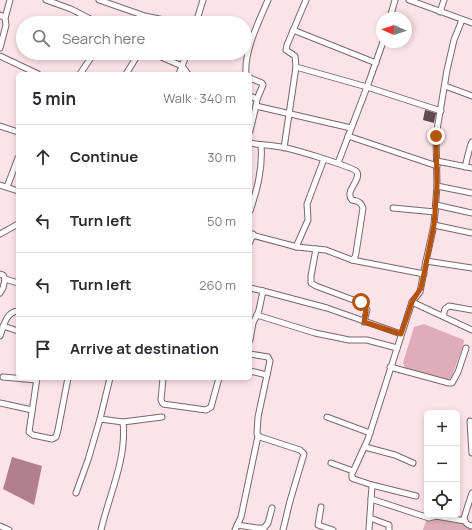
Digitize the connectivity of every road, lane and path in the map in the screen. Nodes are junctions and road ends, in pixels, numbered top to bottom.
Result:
1 (10, 0) edge
2 (47, 0) edge
3 (99, 0) edge
4 (204, 0) edge
5 (268, 0) edge
6 (306, 0) edge
7 (395, 0) edge
8 (409, 0) edge
9 (444, 0) edge
10 (392, 12) edge
11 (440, 12) junction
12 (2, 16) edge
13 (84, 16) edge
14 (144, 16) edge
15 (198, 16) edge
16 (462, 20) junction
17 (472, 23) edge
18 (293, 30) junction
19 (252, 42) edge
20 (0, 48) edge
21 (381, 48) edge
22 (0, 56) edge
23 (89, 60) edge
24 (135, 60) edge
25 (168, 60) edge
26 (184, 60) edge
27 (247, 60) edge
28 (376, 63) junction
29 (182, 66) junction
30 (296, 67) junction
31 (34, 72) edge
32 (81, 72) edge
33 (127, 72) edge
34 (180, 72) edge
35 (186, 72) edge
36 (246, 72) edge
37 (252, 79) edge
38 (444, 86) junction
39 (367, 87) junction
40 (472, 96) edge
41 (252, 97) edge
42 (257, 99) junction
43 (256, 106) junction
44 (441, 111) junction
45 (290, 113) junction
46 (252, 123) edge
47 (0, 126) edge
48 (350, 128) junction
49 (16, 131) edge
50 (348, 136) junction
51 (472, 142) edge
52 (252, 144) edge
53 (260, 146) junction
54 (284, 148) junction
55 (324, 159) junction
56 (16, 163) edge
57 (338, 163) junction
58 (437, 163) junction
59 (465, 167) junction
60 (472, 168) edge
61 (0, 185) edge
62 (437, 186) junction
63 (7, 187) junction
64 (16, 190) edge
65 (472, 193) edge
66 (252, 205) edge
67 (436, 205) junction
68 (393, 208) dead end
69 (435, 212) junction
70 (472, 213) edge
71 (16, 225) edge
72 (434, 225) junction
73 (472, 233) edge
74 (0, 234) edge
75 (252, 234) edge
76 (296, 247) junction
77 (316, 249) junction
78 (352, 260) junction
79 (426, 261) junction
80 (472, 268) edge
81 (0, 274) edge
82 (424, 274) junction
83 (5, 279) junction
84 (16, 282) edge
85 (252, 288) edge
86 (263, 291) junction
87 (0, 293) edge
88 (412, 302) junction
89 (472, 310) edge
90 (16, 311) edge
91 (257, 315) junction
92 (443, 316) junction
93 (364, 322) junction
94 (4, 326) junction
95 (16, 329) edge
96 (472, 330) edge
97 (252, 332) edge
98 (401, 334) junction
99 (0, 336) edge
100 (396, 348) junction
101 (466, 348) dead end
102 (252, 354) edge
103 (390, 367) junction
104 (252, 371) edge
105 (267, 375) junction
106 (3, 377) dead end
107 (16, 378) edge
108 (37, 380) edge
109 (68, 380) edge
110 (110, 380) edge
111 (163, 380) edge
112 (218, 380) edge
113 (0, 403) edge
114 (32, 410) junction
115 (162, 417) dead end
116 (327, 417) dead end
117 (100, 418) junction
118 (470, 421) dead end
119 (123, 422) junction
120 (370, 433) junction
121 (258, 436) junction
122 (364, 447) junction
123 (472, 453) edge
124 (331, 463) dead end
125 (413, 463) dead end
126 (353, 471) junction
127 (372, 485) junction
128 (76, 493) dead end
129 (472, 493) edge
130 (416, 496) dead end
131 (371, 499) junction
132 (321, 507) dead end
133 (272, 508) dead end
134 (370, 518) junction
135 (465, 521) junction
136 (0, 526) edge
137 (472, 526) edge
138 (236, 528) edge
139 (9, 530) edge
140 (101, 530) edge
141 (283, 530) edge
142 (333, 530) edge
143 (369, 530) edge
144 (389, 530) edge

1 - 12 street
2 - 13 street
3 - 14 street
4 - 15 street
5 - 19 street
6 - 18 street
7 - 10 street
8 - 11 street
9 - 11 street
11 - 16 street
12 - 20 street
16 - 17 street
16 - 38 street
18 - 28 street
18 - 30 street
21 - 28 street
22 - 31 street
23 - 32 street
24 - 33 street
25 - 29 street
26 - 29 street
27 - 36 street
28 - 39 street
29 - 34 street
29 - 35 street
30 - 39 street
30 - 45 street
37 - 42 street
38 - 40 street
38 - 44 street
39 - 44 street
39 - 48 street
41 - 42 street
42 - 43 street
43 - 45 street
43 - 46 street
44 - 58 street
45 - 48 street
45 - 54 street
47 - 49 street
48 - 50 street
50 - 57 street
50 - 58 street
51 - 59 street
52 - 53 street
53 - 54 street
53 - 66 street
54 - 55 street
55 - 57 street
55 - 76 street
56 - 63 street
57 - 78 street
58 - 59 street
58 - 62 street
59 - 60 street
61 - 63 street
62 - 65 street
62 - 67 street
63 - 64 street
67 - 69 street
67 - 70 street
68 - 69 street
69 - 72 street
71 - 74 street
72 - 73 street
72 - 79 street
75 - 76 street
76 - 77 street
77 - 78 street
77 - 93 street
78 - 82 street
79 - 80 street
79 - 82 street
81 - 83 street
82 - 88 street
83 - 84 street
83 - 87 street
85 - 86 street
86 - 91 street
86 - 93 street
88 - 92 street
88 - 98 street
89 - 92 street
90 - 94 street
91 - 97 street
91 - 100 street
92 - 96 street
93 - 98 street
94 - 95 street
94 - 99 street
98 - 100 street
100 - 103 street
101 - 103 street
102 - 105 street
103 - 120 street
104 - 105 street
105 - 121 street
106 - 107 street
108 - 114 street
109 - 114 street
110 - 117 street
111 - 112 street
113 - 114 street
115 - 119 street
116 - 120 street
117 - 119 street
117 - 128 street
118 - 123 street
119 - 140 street
120 - 122 street
121 - 138 street
121 - 141 street
122 - 125 street
122 - 126 street
124 - 126 street
126 - 127 street
127 - 130 street
127 - 131 street
129 - 135 street
131 - 134 street
131 - 135 street
132 - 142 street
133 - 138 street
134 - 143 street
134 - 144 street
135 - 137 street
136 - 139 street

